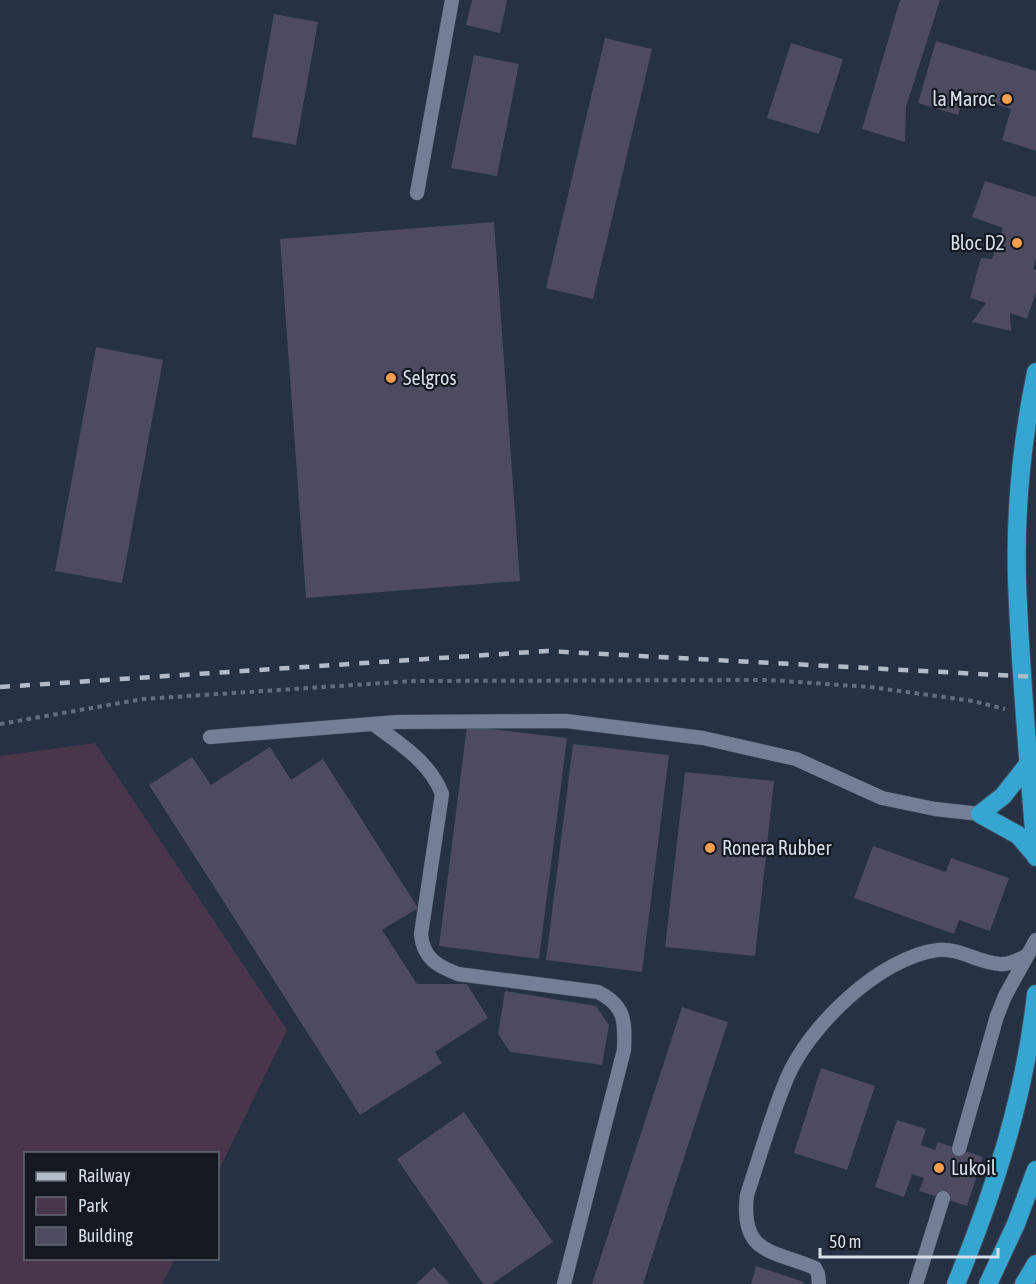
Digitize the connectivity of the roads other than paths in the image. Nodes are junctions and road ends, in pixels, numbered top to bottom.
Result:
1 (452, 0) edge
2 (417, 193) dead end
3 (1036, 372) edge
4 (373, 723) junction
5 (210, 737) dead end
6 (1029, 764) junction
7 (980, 814) junction
8 (1036, 856) edge
9 (1036, 940) edge
10 (1026, 956) junction
11 (1036, 994) edge
12 (959, 1149) dead end
13 (1036, 1170) edge
14 (942, 1198) dead end
15 (1036, 1264) edge
16 (564, 1284) edge
17 (819, 1284) edge
18 (916, 1284) edge
19 (956, 1284) edge
20 (988, 1284) edge
21 (1024, 1284) edge

1 - 2 lane
3 - 6 highway
4 - 5 lane
4 - 7 lane
4 - 16 lane
6 - 7 highway
6 - 8 highway
7 - 8 highway
9 - 10 lane
10 - 12 lane
10 - 17 lane
11 - 19 highway
13 - 20 highway
14 - 18 lane
15 - 21 highway

